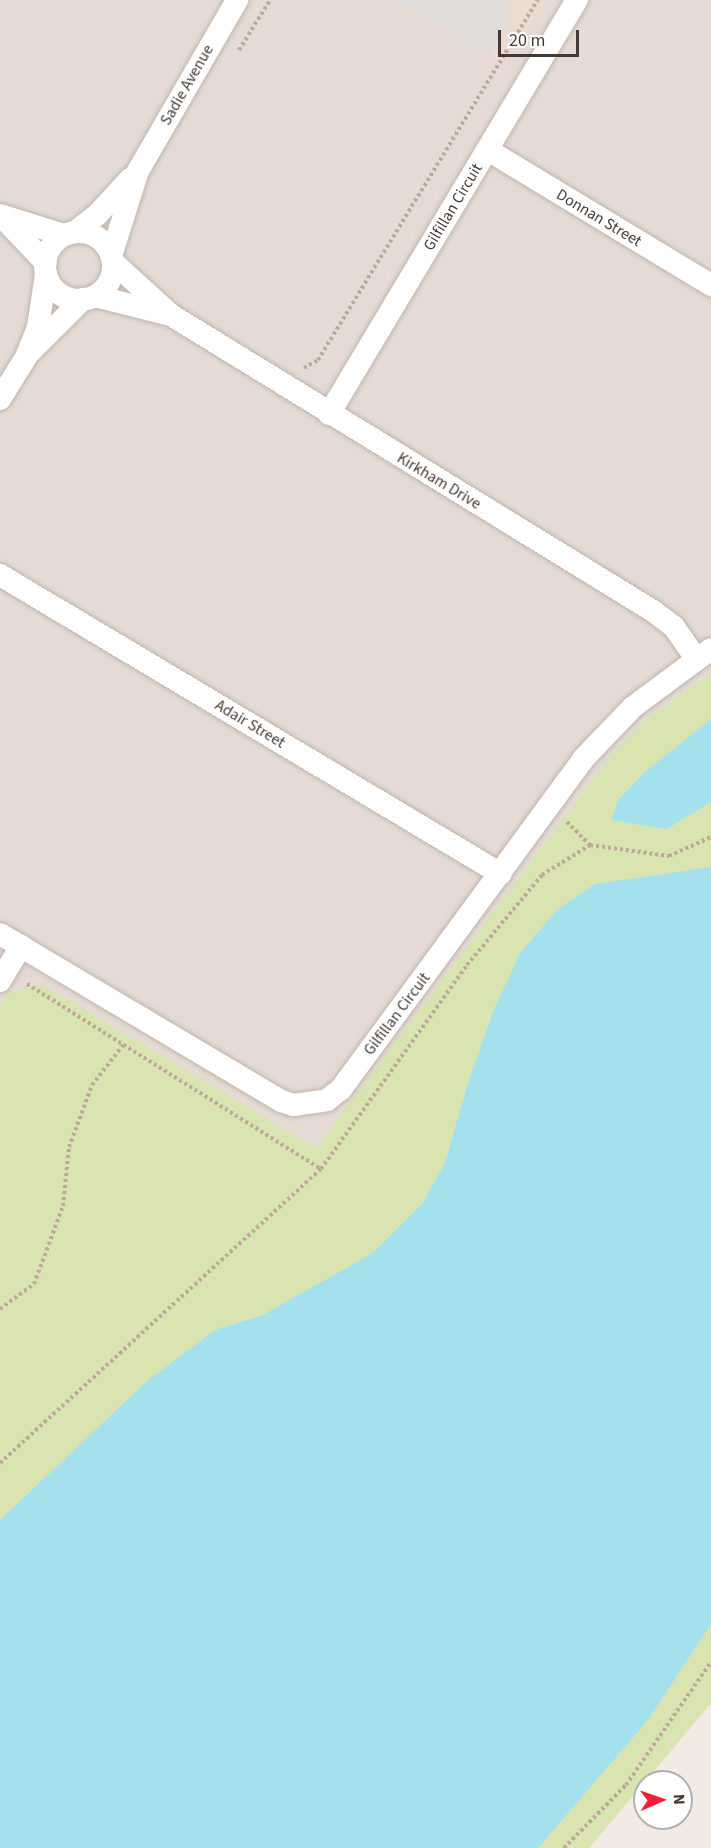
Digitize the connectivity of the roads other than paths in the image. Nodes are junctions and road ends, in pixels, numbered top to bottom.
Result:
1 (237, 0) edge
2 (577, 0) edge
3 (488, 150) junction
4 (138, 171) junction
5 (0, 215) edge
6 (69, 234) junction
7 (112, 259) junction
8 (46, 268) junction
9 (711, 285) edge
10 (89, 298) junction
11 (171, 315) junction
12 (26, 357) junction
13 (0, 399) edge
14 (329, 414) junction
15 (0, 575) edge
16 (704, 654) edge
17 (501, 874) junction
18 (0, 934) edge
19 (21, 946) junction
20 (3, 976) edge

1 - 4 street, Sadie Avenue
2 - 3 street, Gilfillan Circuit
3 - 9 street, Donnan Street
3 - 14 street, Gilfillan Circuit
4 - 6 street, Sadie Avenue
4 - 7 street, Sadie Avenue
5 - 6 street
5 - 8 street
6 - 7 street
6 - 8 street
7 - 10 street
7 - 11 street, Kirkham Drive
8 - 10 street
8 - 12 street
10 - 11 street, Kirkham Drive
10 - 12 street
11 - 14 street, Kirkham Drive
12 - 13 street
14 - 16 street, Kirkham Drive
15 - 17 street, Adair Street
16 - 17 street, Gilfillan Circuit
17 - 19 street, Gilfillan Circuit
18 - 19 street, Gilfillan Circuit
19 - 20 street

